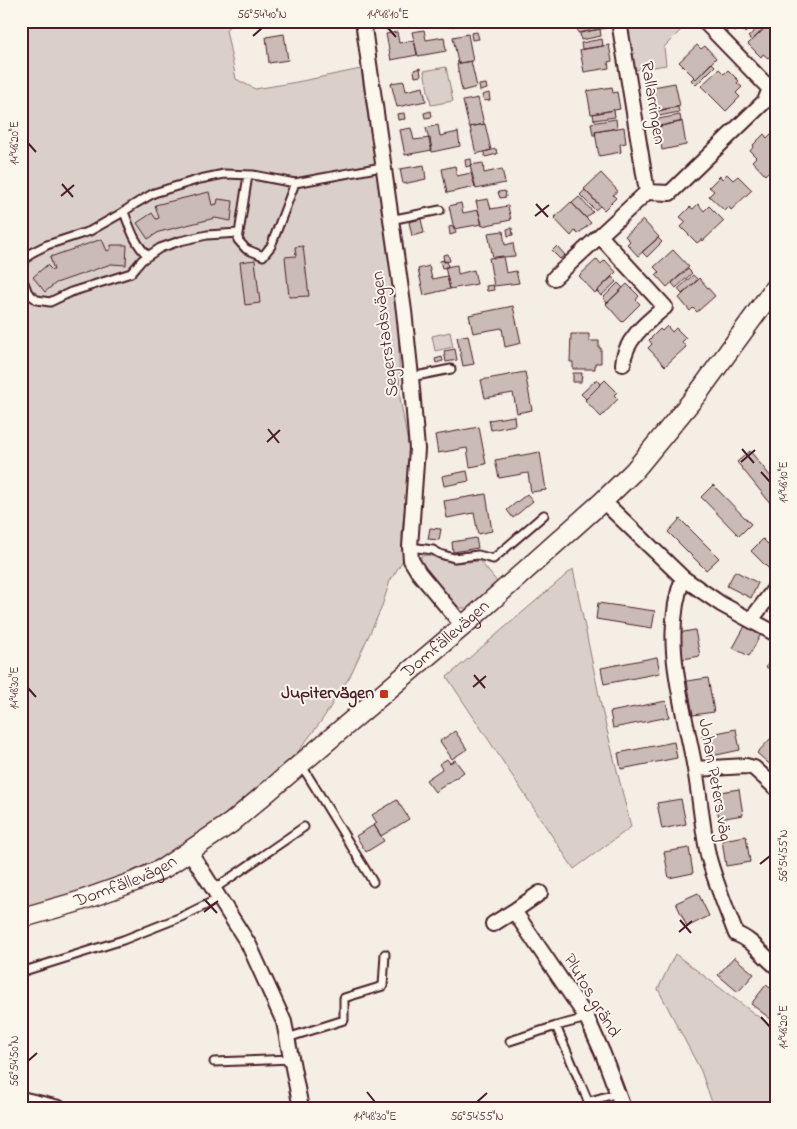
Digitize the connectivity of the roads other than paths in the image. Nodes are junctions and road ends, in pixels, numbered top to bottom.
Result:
1 (363, 21) edge
2 (619, 21) edge
3 (704, 21) edge
4 (773, 88) edge
5 (382, 167) junction
6 (248, 175) junction
7 (295, 183) junction
8 (647, 192) junction
9 (440, 210) dead end
10 (124, 212) junction
11 (390, 220) junction
12 (240, 233) junction
13 (600, 236) junction
14 (148, 256) junction
15 (554, 278) dead end
16 (772, 297) edge
17 (623, 364) dead end
18 (451, 369) dead end
19 (411, 377) junction
20 (603, 501) junction
21 (544, 515) dead end
22 (410, 547) junction
23 (683, 578) junction
24 (776, 587) edge
25 (751, 620) junction
26 (464, 626) junction
27 (776, 634) edge
28 (301, 763) junction
29 (695, 769) junction
30 (776, 788) edge
31 (304, 828) dead end
32 (190, 852) junction
33 (373, 882) dead end
34 (217, 893) junction
35 (540, 893) dead end
36 (514, 910) junction
37 (21, 918) edge
38 (493, 924) dead end
39 (385, 954) dead end
40 (776, 966) edge
41 (21, 972) edge
42 (587, 1018) junction
43 (556, 1026) junction
44 (287, 1038) junction
45 (510, 1041) dead end
46 (292, 1059) junction
47 (214, 1062) dead end
48 (618, 1092) junction
49 (21, 1099) edge
50 (590, 1104) edge
51 (60, 1108) edge
52 (301, 1108) edge
53 (623, 1108) edge

1 - 5 street, Segerstadsvägen
2 - 8 street, Rallarringen
3 - 4 street
4 - 8 street
5 - 7 lane
5 - 11 street, Segerstadsvägen
6 - 7 lane
6 - 10 lane
6 - 12 lane
7 - 12 lane
8 - 13 street
9 - 11 lane
10 - 14 lane
10 - 14 lane
11 - 19 street, Segerstadsvägen
12 - 14 lane
13 - 15 street
13 - 17 street
16 - 20 street, Domfällevägen
18 - 19 lane
19 - 22 street, Segerstadsvägen
20 - 23 street
20 - 26 street, Domfällevägen
21 - 22 lane
22 - 26 street, Segerstadsvägen
23 - 25 street
23 - 29 street, Johan Peters väg
24 - 25 street
25 - 27 street
26 - 28 street, Domfällevägen
28 - 32 street, Domfällevägen
28 - 33 lane
29 - 30 street
29 - 40 street, Johan Peters väg
31 - 34 lane
32 - 34 street
32 - 37 street, Domfällevägen
34 - 41 lane
34 - 44 street
35 - 36 street
36 - 38 street
36 - 42 street, Plutos gränd
39 - 44 lane
42 - 43 lane
42 - 48 street, Plutos gränd
43 - 45 lane
43 - 50 lane
44 - 46 street
46 - 47 lane
46 - 52 street
48 - 50 lane
48 - 53 street, Plutos gränd
49 - 51 street

